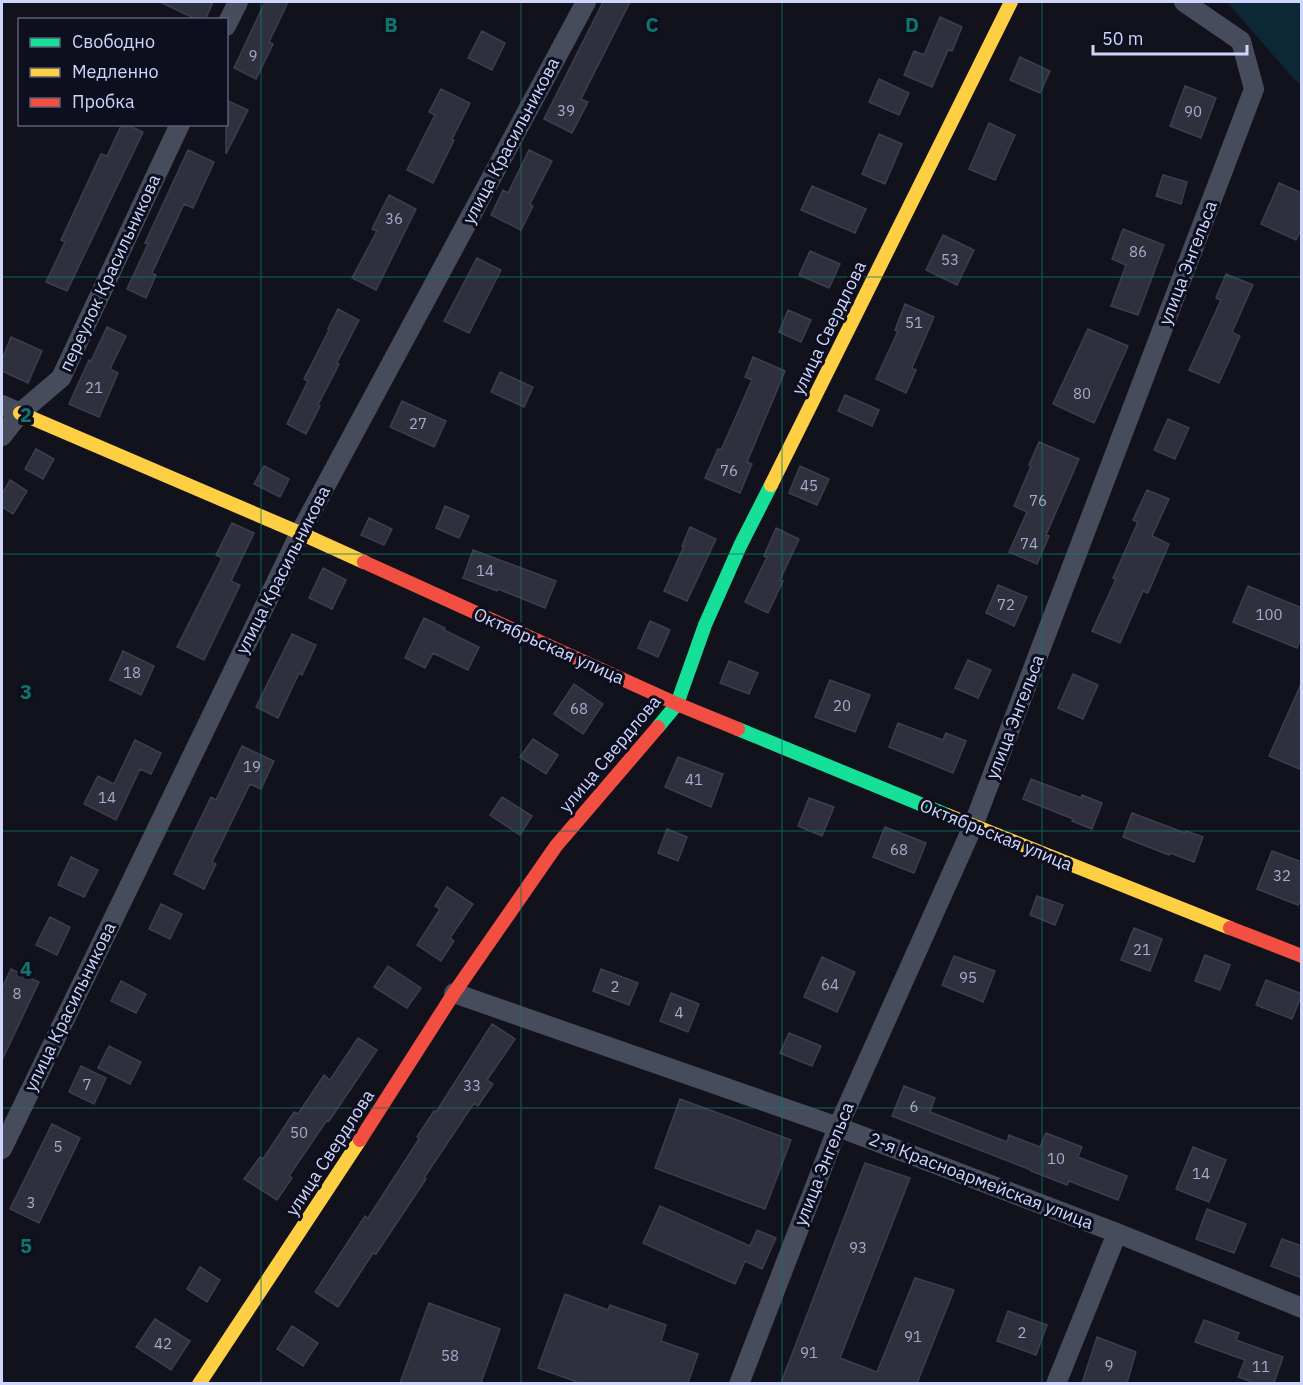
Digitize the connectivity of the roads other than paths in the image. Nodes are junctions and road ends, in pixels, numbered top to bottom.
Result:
1 (238, 2) edge
2 (586, 2) edge
3 (1011, 2) edge
4 (1184, 2) edge
5 (228, 22) edge
6 (179, 126) edge
7 (2, 405) edge
8 (20, 413) junction
9 (2, 436) edge
10 (300, 532) junction
11 (677, 704) junction
12 (973, 826) junction
13 (1302, 956) edge
14 (454, 993) junction
15 (838, 1127) junction
16 (2, 1149) edge
17 (1117, 1233) junction
18 (1302, 1308) edge
19 (199, 1383) edge
20 (739, 1383) edge
21 (1056, 1383) edge

1 - 5 street
2 - 10 street, улица Красильникова
3 - 11 street, улица Свердлова
4 - 12 street, улица Энгельса
6 - 8 street, переулок Красильникова
7 - 8 street, Октябрьская улица
8 - 9 street, переулок Красильникова
8 - 10 street, Октябрьская улица
10 - 11 street, Октябрьская улица
10 - 16 street, улица Красильникова
11 - 12 street, Октябрьская улица
11 - 14 street, улица Свердлова
12 - 13 street, Октябрьская улица
12 - 15 street, улица Энгельса
14 - 15 street, 2-я Красноармейская улица
14 - 19 street, улица Свердлова
15 - 17 street, 2-я Красноармейская улица
15 - 20 street, улица Энгельса
17 - 18 street, 2-я Красноармейская улица
17 - 21 street

